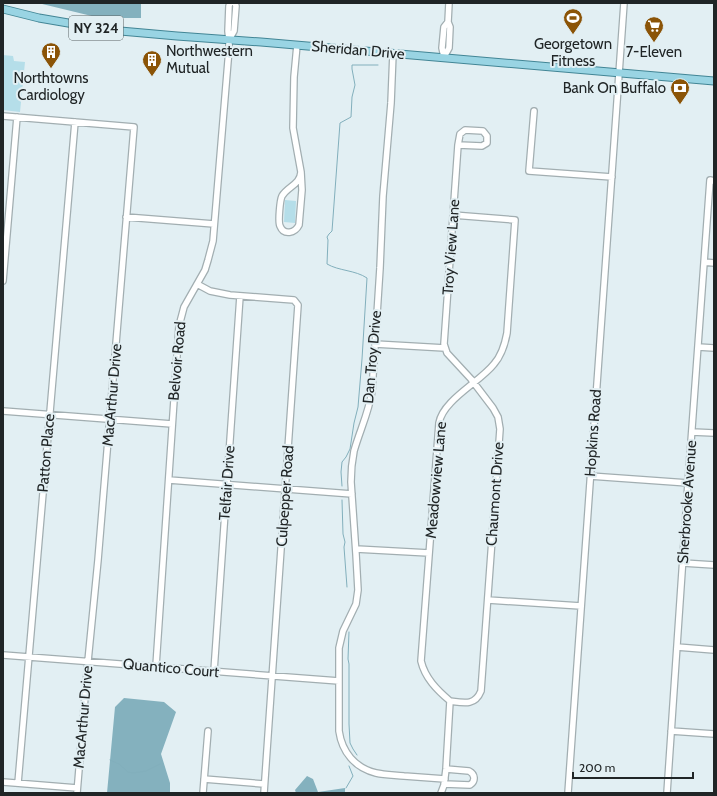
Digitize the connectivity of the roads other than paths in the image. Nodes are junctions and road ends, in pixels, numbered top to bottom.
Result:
1 (230, 3) edge
2 (235, 3) edge
3 (449, 3) edge
4 (624, 3) edge
5 (3, 9) edge
6 (229, 40) junction
7 (296, 45) junction
8 (393, 53) junction
9 (444, 57) junction
10 (619, 73) junction
11 (714, 81) edge
12 (534, 112) dead end
13 (3, 116) edge
14 (17, 117) junction
15 (75, 122) junction
16 (458, 145) junction
17 (301, 172) junction
18 (612, 177) junction
19 (714, 181) edge
20 (454, 215) junction
21 (126, 217) junction
22 (214, 224) junction
23 (704, 262) junction
24 (714, 263) edge
25 (3, 281) edge
26 (197, 284) junction
27 (240, 296) junction
28 (375, 344) junction
29 (698, 347) junction
30 (445, 348) junction
31 (714, 348) edge
32 (474, 383) junction
33 (3, 411) edge
34 (49, 415) junction
35 (110, 420) junction
36 (172, 424) junction
37 (692, 432) junction
38 (714, 433) edge
39 (590, 476) junction
40 (168, 480) junction
41 (688, 483) junction
42 (227, 484) junction
43 (285, 489) junction
44 (352, 494) junction
45 (356, 549) junction
46 (430, 553) junction
47 (683, 563) junction
48 (714, 565) edge
49 (488, 600) junction
50 (581, 606) junction
51 (677, 648) junction
52 (714, 650) edge
53 (3, 655) edge
54 (30, 657) junction
55 (88, 661) junction
56 (156, 666) junction
57 (214, 671) junction
58 (273, 676) junction
59 (339, 681) junction
60 (450, 701) junction
61 (208, 731) dead end
62 (671, 731) junction
63 (714, 734) edge
64 (446, 769) junction
65 (204, 779) junction
66 (444, 781) junction
67 (3, 782) edge
68 (18, 783) junction
69 (264, 784) junction
70 (77, 790) edge
71 (203, 793) edge
72 (264, 793) edge
73 (441, 793) edge
74 (568, 793) edge
75 (667, 793) edge

1 - 6 street
2 - 6 street
3 - 9 street
4 - 10 street, Hopkins Road
5 - 6 main road, Sheridan Drive / NY 324
6 - 7 main road, Sheridan Drive / NY 324
6 - 22 street, Belvoir Road
7 - 8 main road, Sheridan Drive / NY 324
7 - 17 street
8 - 9 main road, Sheridan Drive / NY 324
8 - 28 street, Dan Troy Drive
9 - 10 main road, Sheridan Drive / NY 324
10 - 11 main road, Sheridan Drive / NY 324
10 - 18 street, Hopkins Road
12 - 18 street
13 - 14 street, MacArthur Drive
14 - 15 street, MacArthur Drive
14 - 25 street
15 - 21 street, MacArthur Drive
15 - 34 street, Patton Place
16 - 16 street, Troy View Lane
16 - 20 street, Troy View Lane
17 - 17 street
18 - 39 street, Hopkins Road
19 - 23 street, Sherbrooke Avenue
20 - 30 street, Troy View Lane
20 - 32 street, Meadowview Lane
21 - 22 street
21 - 35 street, MacArthur Drive
22 - 26 street, Belvoir Road
23 - 24 street
23 - 29 street, Sherbrooke Avenue
26 - 27 street, Culpepper Road
26 - 36 street, Belvoir Road
27 - 42 street, Telfair Drive
27 - 43 street, Culpepper Road
28 - 30 street
28 - 44 street, Dan Troy Drive
29 - 31 street
29 - 37 street, Sherbrooke Avenue
30 - 32 street, Chaumont Drive
32 - 46 street, Meadowview Lane
32 - 49 street, Chaumont Drive
33 - 34 street
34 - 35 street
34 - 54 street, Patton Place
35 - 36 street
35 - 55 street, MacArthur Drive
36 - 40 street, Belvoir Road
37 - 38 street
37 - 41 street, Sherbrooke Avenue
39 - 41 street
39 - 50 street, Hopkins Road
40 - 42 street
40 - 56 street, Belvoir Road
41 - 47 street, Sherbrooke Avenue
42 - 43 street
42 - 57 street, Telfair Drive
43 - 44 street
43 - 58 street, Culpepper Road
44 - 45 street, Dan Troy Drive
45 - 46 street
45 - 59 street, Dan Troy Drive
46 - 60 street, Meadowview Lane
47 - 48 street
47 - 51 street, Sherbrooke Avenue
49 - 50 street
49 - 60 street, Chaumont Drive
50 - 74 street, Hopkins Road
51 - 52 street
51 - 62 street, Sherbrooke Avenue
53 - 54 street, Quantico Court
54 - 55 street, Quantico Court
54 - 68 street, Patton Place
55 - 56 street, Quantico Court
55 - 70 street, MacArthur Drive
56 - 57 street, Quantico Court
57 - 58 street, Quantico Court
58 - 59 street, Quantico Court
58 - 69 street, Culpepper Road
59 - 66 street, Dan Troy Drive
60 - 64 street
61 - 65 street
62 - 63 street
62 - 75 street, Sherbrooke Avenue
64 - 66 street
64 - 66 street, Dan Troy Drive
65 - 69 street
65 - 71 street
66 - 73 street
67 - 68 street
68 - 70 street
69 - 72 street, Culpepper Road

